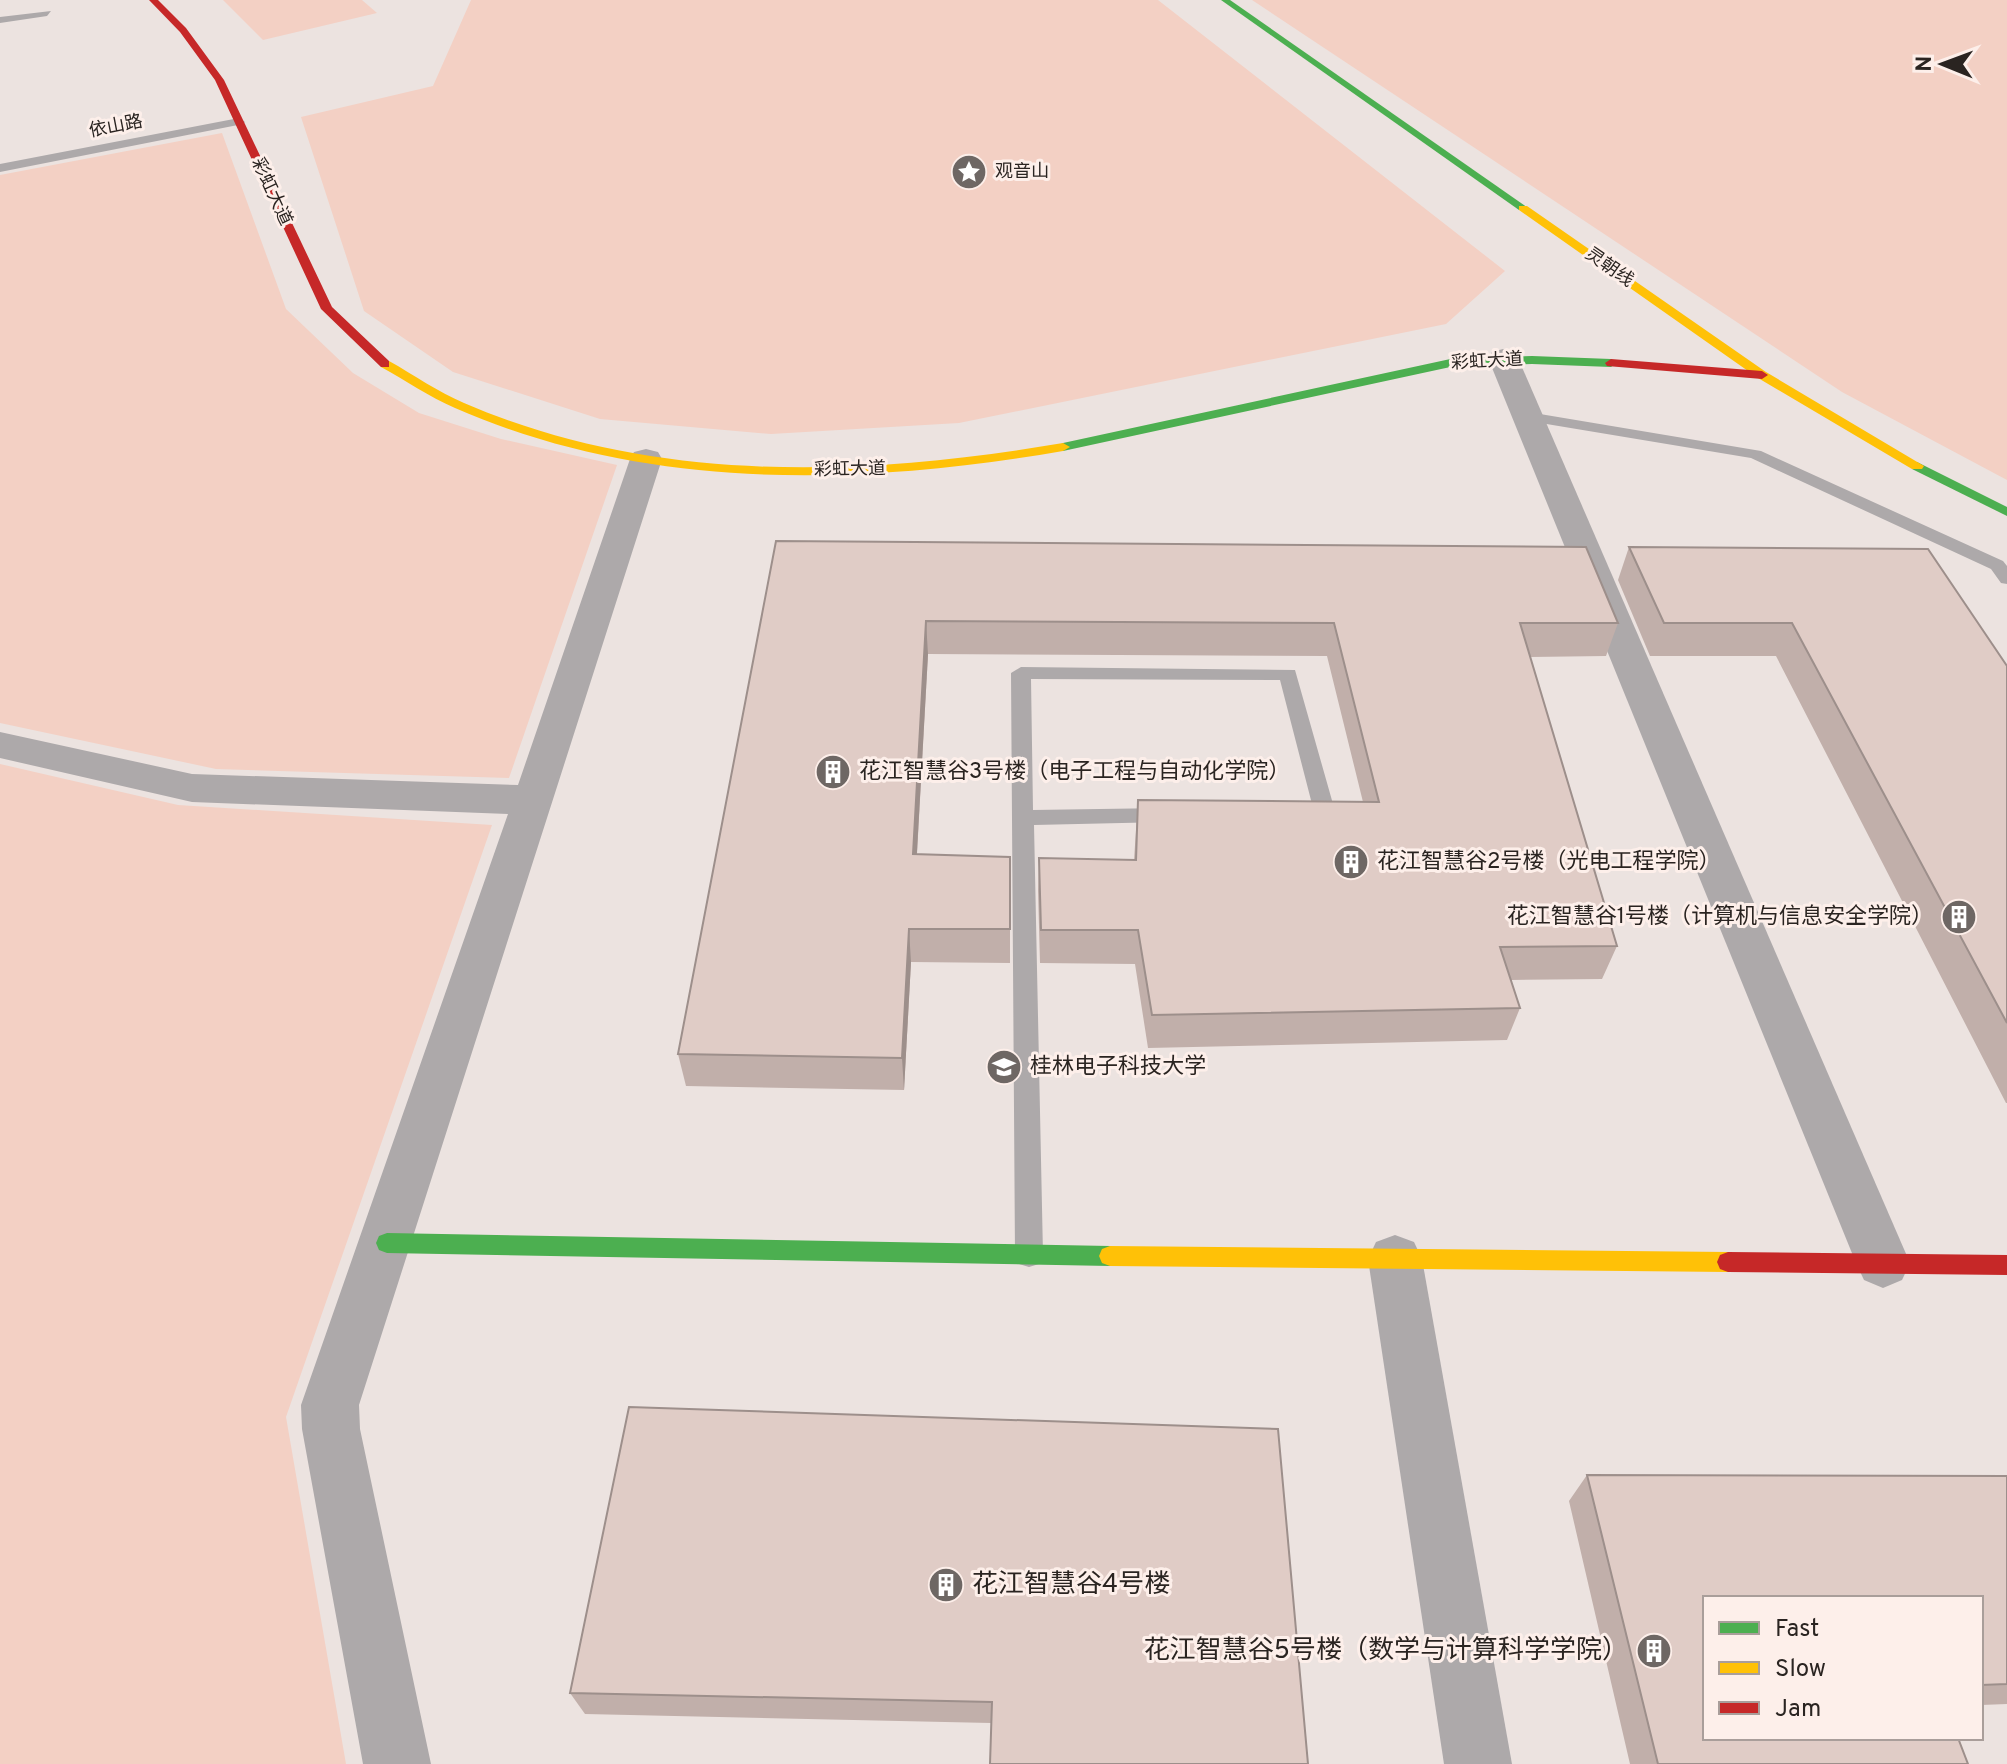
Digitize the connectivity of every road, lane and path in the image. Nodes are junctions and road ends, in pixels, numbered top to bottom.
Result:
1 (153, 0) edge
2 (1225, 0) edge
3 (47, 13) dead end
4 (0, 20) edge
5 (239, 122) junction
6 (0, 168) edge
7 (1503, 358) junction
8 (1762, 375) junction
9 (1528, 417) junction
10 (646, 459) junction
11 (2007, 512) edge
12 (2007, 579) edge
13 (0, 745) edge
14 (533, 800) junction
15 (1277, 812) edge
16 (1181, 814) edge
17 (1023, 818) junction
18 (387, 1243) junction
19 (1029, 1255) junction
20 (1395, 1259) junction
21 (1883, 1263) junction
22 (2007, 1265) edge
23 (397, 1764) edge
24 (1478, 1764) edge

1 - 5 street, 彩虹大道
2 - 8 street, 灵朝线
3 - 4 lane
5 - 6 lane, 依山路
5 - 10 street, 彩虹大道
7 - 8 street, 彩虹大道
7 - 9 street
7 - 10 street, 彩虹大道
8 - 11 street, 灵朝线
9 - 12 lane
9 - 21 street
10 - 14 street
13 - 14 street
14 - 18 street
15 - 17 lane
16 - 17 lane
17 - 19 lane
18 - 19 street
18 - 23 street
19 - 20 street
20 - 21 street
20 - 24 street
21 - 22 street

